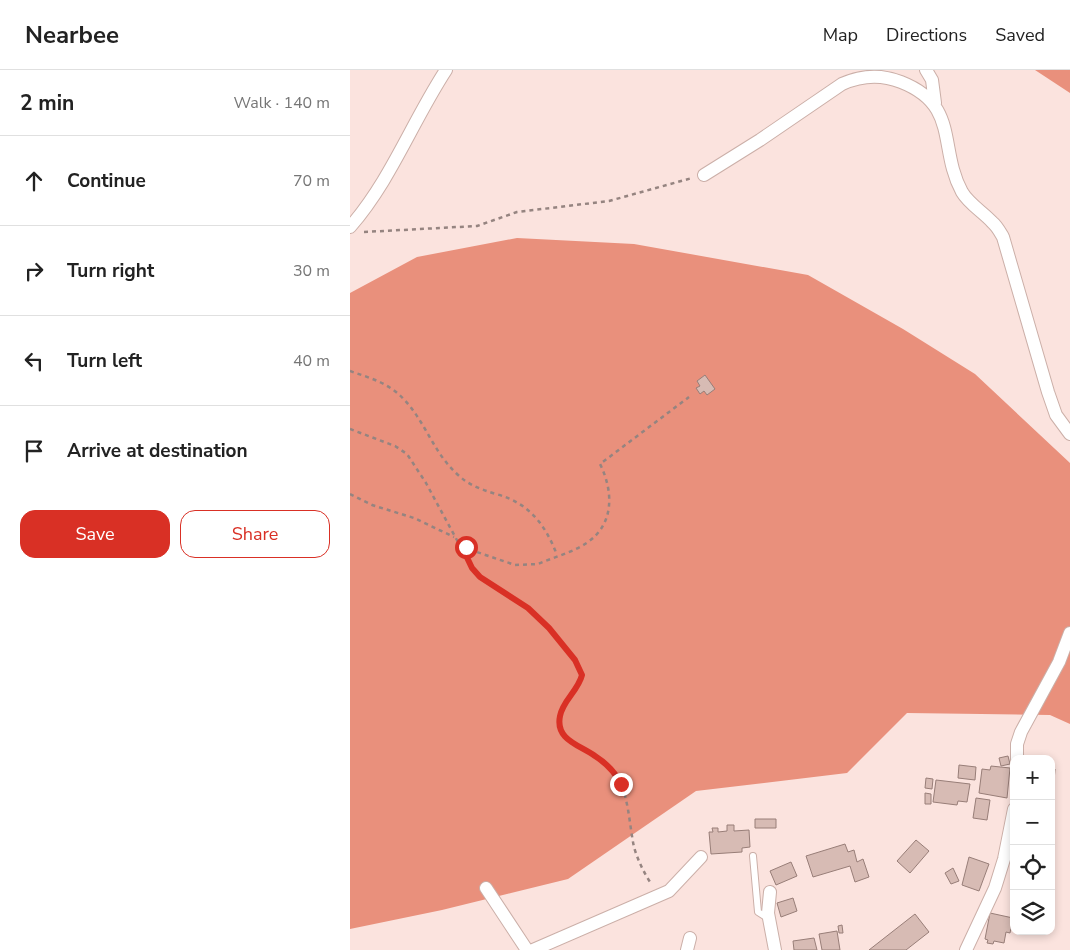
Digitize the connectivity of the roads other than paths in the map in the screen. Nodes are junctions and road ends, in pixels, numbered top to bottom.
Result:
1 (446, 70) edge
2 (869, 70) edge
3 (926, 70) edge
4 (857, 77) junction
5 (934, 104) junction
6 (704, 175) road end
7 (355, 230) edge
8 (1070, 434) edge
9 (1070, 634) edge
10 (1017, 755) edge
11 (1010, 828) edge
12 (701, 856) dead end
13 (753, 856) dead end
14 (486, 888) dead end
15 (770, 892) dead end
16 (769, 919) junction
17 (528, 950) edge
18 (533, 950) edge
19 (775, 950) edge
20 (966, 950) edge

1 - 7 street
2 - 4 street
3 - 5 street
4 - 5 street
4 - 6 street
5 - 8 street
9 - 10 street
11 - 20 street
12 - 18 street
13 - 16 lane
14 - 17 street
15 - 16 street
16 - 19 street

